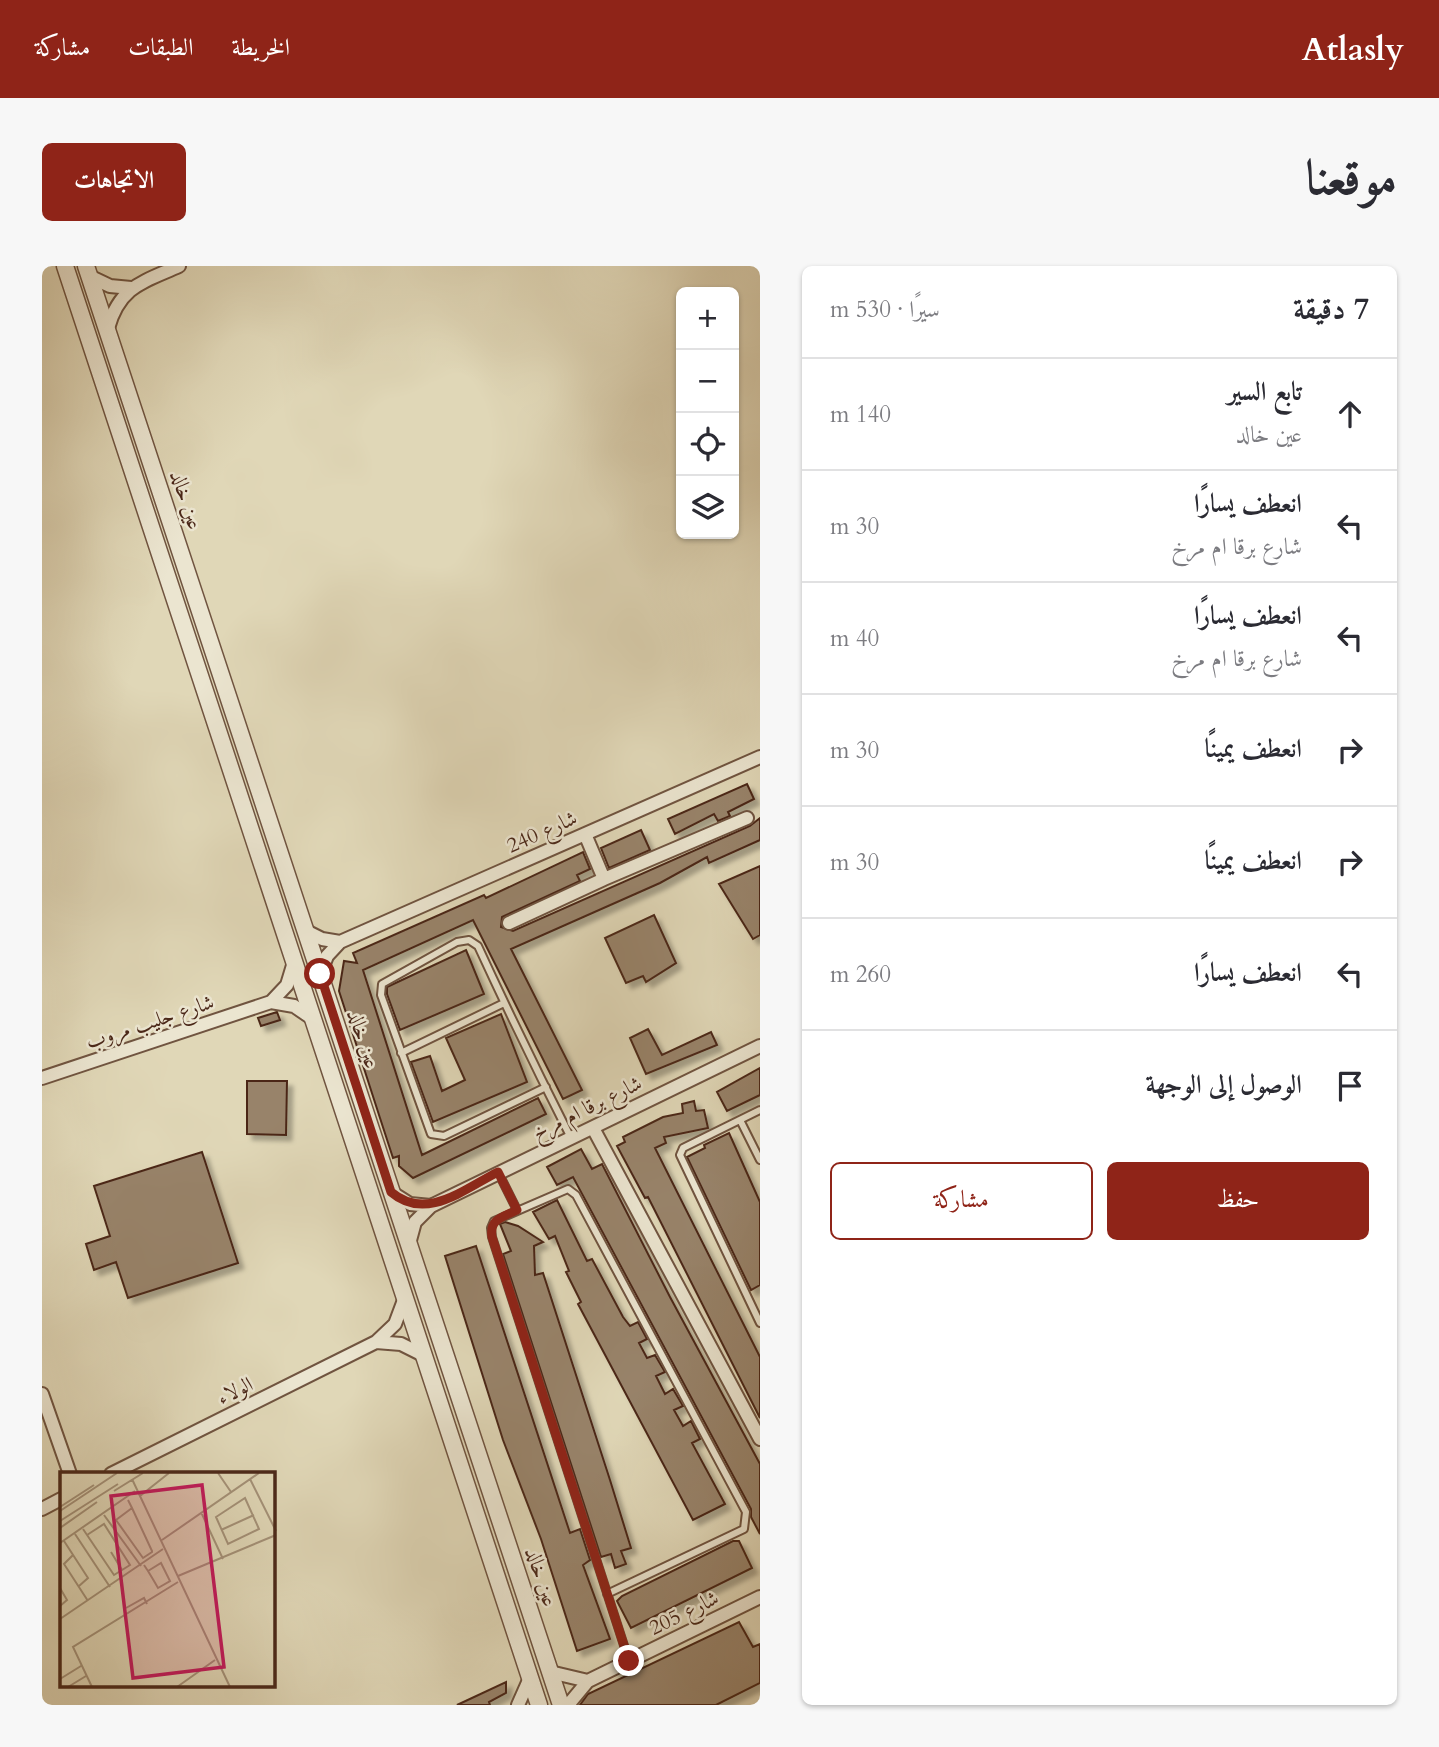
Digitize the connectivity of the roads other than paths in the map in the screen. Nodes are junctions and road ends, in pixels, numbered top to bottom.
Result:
1 (65, 266) edge
2 (179, 266) edge
3 (88, 271) edge
4 (131, 288) junction
5 (108, 328) junction
6 (760, 757) edge
7 (747, 818) dead end
8 (586, 834) junction
9 (604, 879) junction
10 (509, 923) dead end
11 (306, 931) junction
12 (340, 942) junction
13 (294, 962) junction
14 (320, 974) junction
15 (271, 1002) junction
16 (504, 1003) junction
17 (313, 1019) junction
18 (760, 1046) edge
19 (401, 1053) junction
20 (42, 1078) edge
21 (547, 1087) junction
22 (760, 1110) edge
23 (740, 1120) junction
24 (593, 1128) junction
25 (571, 1138) junction
26 (760, 1160) edge
27 (498, 1172) junction
28 (391, 1192) junction
29 (431, 1206) junction
30 (517, 1210) junction
31 (409, 1244) junction
32 (404, 1300) junction
33 (760, 1300) edge
34 (751, 1305) junction
35 (760, 1323) edge
36 (376, 1342) junction
37 (423, 1355) junction
38 (42, 1394) edge
39 (760, 1439) edge
40 (70, 1472) edge
41 (115, 1472) edge
42 (60, 1500) edge
43 (42, 1509) edge
44 (607, 1594) junction
45 (760, 1597) edge
46 (629, 1661) junction
47 (550, 1672) junction
48 (530, 1678) junction
49 (588, 1681) junction
50 (518, 1705) edge
51 (539, 1705) edge
52 (561, 1705) edge
53 (568, 1705) edge

1 - 13 street, عين خالد
2 - 4 street
3 - 4 street
3 - 5 street, عين خالد
4 - 5 street
5 - 11 street, عين خالد
6 - 8 street, شارع 240
7 - 9 street
8 - 9 street
8 - 12 street, شارع 240
9 - 10 street
11 - 12 street
11 - 14 street, عين خالد
12 - 14 street
13 - 15 street
13 - 17 street, عين خالد
14 - 28 street, عين خالد
15 - 17 street
15 - 20 street, شارع جليب مروب
16 - 19 lane
16 - 19 lane
16 - 21 lane
17 - 32 street, عين خالد
18 - 24 street, شارع برقا ام مرخ
19 - 21 lane
21 - 25 lane
22 - 23 lane
23 - 26 lane
23 - 34 lane
24 - 25 street, شارع برقا ام مرخ
24 - 39 street
25 - 27 street, شارع برقا ام مرخ
27 - 29 street, شارع برقا ام مرخ
27 - 30 lane
28 - 29 street
28 - 31 street, عين خالد
29 - 31 street, شارع برقا ام مرخ
30 - 44 lane
30 - 44 lane
31 - 47 street, عين خالد
32 - 36 street, الولاء
32 - 37 street, عين خالد
33 - 34 lane
34 - 35 lane
36 - 37 street
36 - 41 street, الولاء
37 - 48 street, عين خالد
38 - 40 street
42 - 43 street
44 - 46 lane
45 - 46 street, شارع 205
46 - 49 street, شارع 205
47 - 49 street
47 - 52 street, عين خالد
48 - 50 street
48 - 51 street, عين خالد
49 - 53 street, شارع 205

